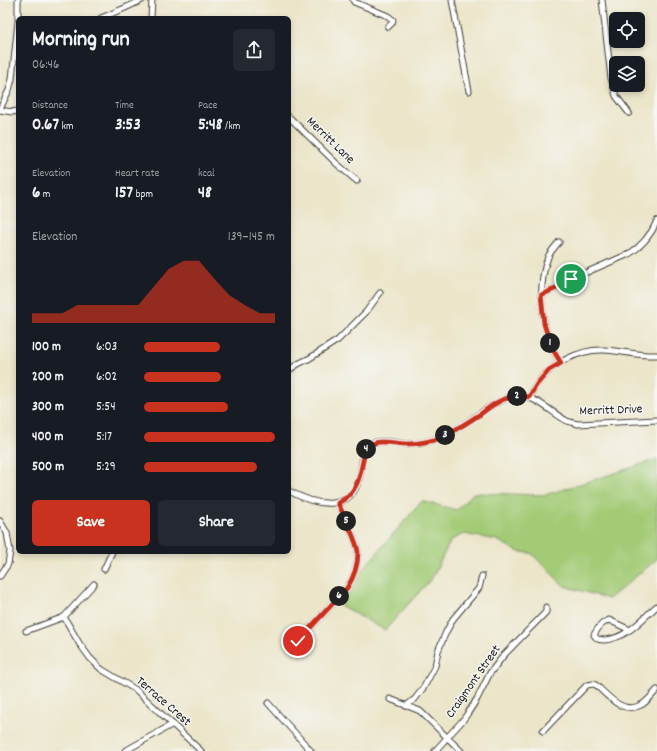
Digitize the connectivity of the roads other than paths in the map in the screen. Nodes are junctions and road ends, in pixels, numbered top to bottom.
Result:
1 (18, 0) edge
2 (142, 0) edge
3 (152, 0) edge
4 (353, 0) edge
5 (452, 0) edge
6 (602, 0) edge
7 (18, 16) edge
8 (106, 16) edge
9 (151, 16) edge
10 (388, 27) dead end
11 (16, 41) edge
12 (469, 91) dead end
13 (0, 110) edge
14 (16, 111) edge
15 (629, 113) dead end
16 (291, 119) edge
17 (357, 181) dead end
18 (657, 221) edge
19 (559, 242) dead end
20 (380, 293) dead end
21 (541, 295) junction
22 (657, 355) edge
23 (561, 363) junction
24 (291, 369) edge
25 (529, 397) junction
26 (657, 420) edge
27 (291, 493) edge
28 (338, 503) junction
29 (0, 521) edge
30 (111, 554) edge
31 (104, 569) dead end
32 (0, 576) edge
33 (482, 576) dead end
34 (94, 584) dead end
35 (657, 606) edge
36 (546, 608) dead end
37 (64, 617) junction
38 (630, 630) junction
39 (26, 631) dead end
40 (298, 641) dead end
41 (657, 690) edge
42 (390, 700) dead end
43 (268, 703) dead end
44 (406, 706) junction
45 (173, 724) junction
46 (543, 731) dead end
47 (447, 738) junction
48 (125, 751) edge
49 (201, 751) edge
50 (311, 751) edge
51 (435, 751) edge
52 (461, 751) edge

1 - 7 street
2 - 8 street
3 - 9 street
4 - 10 street
5 - 12 street
6 - 15 street
11 - 13 street
13 - 14 street
16 - 17 street, Merritt Lane
18 - 21 street
19 - 21 street
20 - 24 street
21 - 23 street
22 - 23 street
23 - 25 street
25 - 26 street, Merritt Drive
25 - 28 street
27 - 28 street
28 - 40 street
29 - 32 street
30 - 31 street
33 - 44 street
34 - 37 street
35 - 38 street
36 - 47 street, Craigmont Street
37 - 39 street
37 - 45 street, Terrace Crest
38 - 38 street
41 - 46 street
42 - 44 street
43 - 50 street
44 - 47 street
45 - 48 street
45 - 49 street, Terrace Crest
47 - 51 street, Craigmont Street
47 - 52 street

